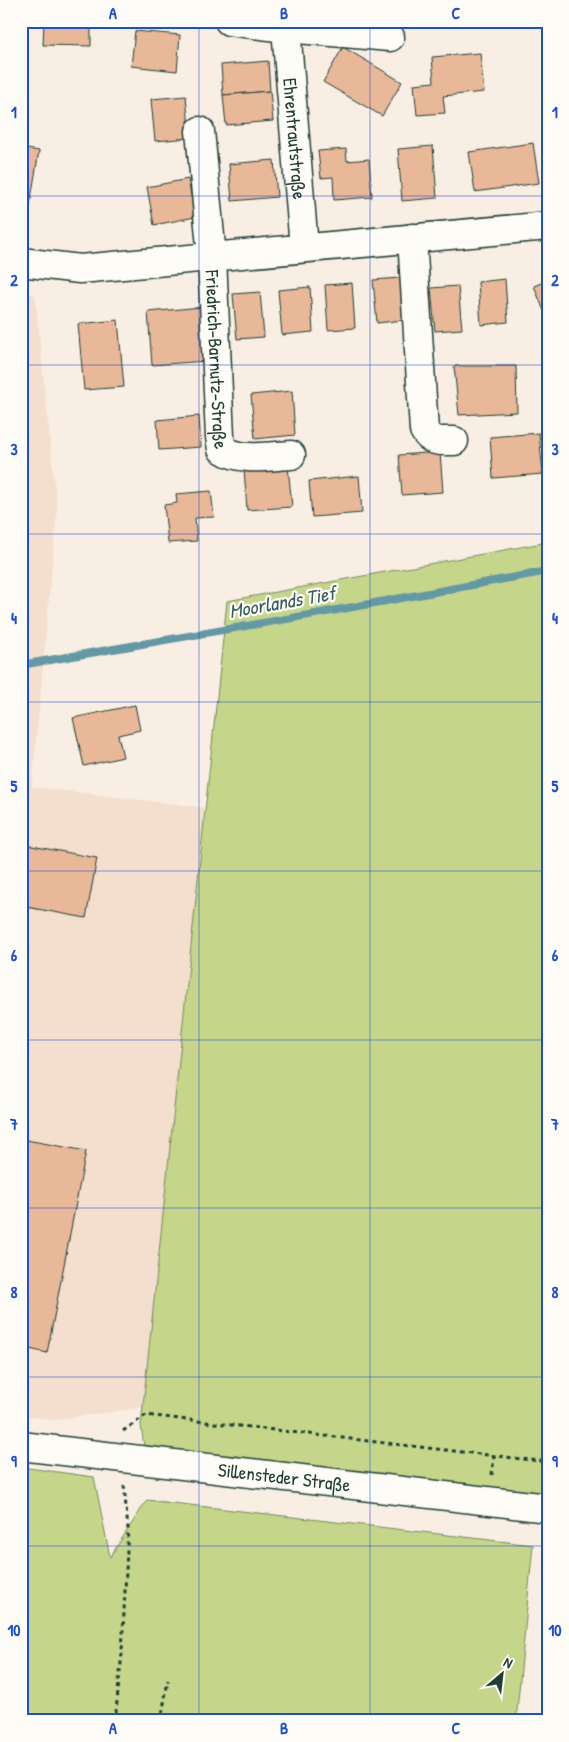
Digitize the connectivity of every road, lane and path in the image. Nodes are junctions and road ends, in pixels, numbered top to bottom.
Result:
1 (229, 21) edge
2 (286, 28) junction
3 (390, 37) dead end
4 (200, 131) dead end
5 (548, 226) edge
6 (412, 238) junction
7 (304, 248) junction
8 (212, 257) junction
9 (21, 262) edge
10 (454, 441) dead end
11 (291, 455) dead end
12 (120, 1445) junction
13 (21, 1446) edge
14 (548, 1462) edge
15 (548, 1508) edge
16 (168, 1680) dead end
17 (115, 1721) edge
18 (160, 1721) edge

1 - 2 street
2 - 3 street
2 - 7 street, Ehrentrautstraße
4 - 8 street
5 - 6 street, Friedrich-Barnutz-Straße
6 - 7 street, Friedrich-Barnutz-Straße
6 - 10 street
7 - 8 street, Friedrich-Barnutz-Straße
8 - 9 street, Friedrich-Barnutz-Straße
8 - 11 street, Friedrich-Barnutz-Straße
12 - 13 street, Sillensteder Straße
12 - 14 path
12 - 15 street, Sillensteder Straße
12 - 17 path
16 - 18 path

